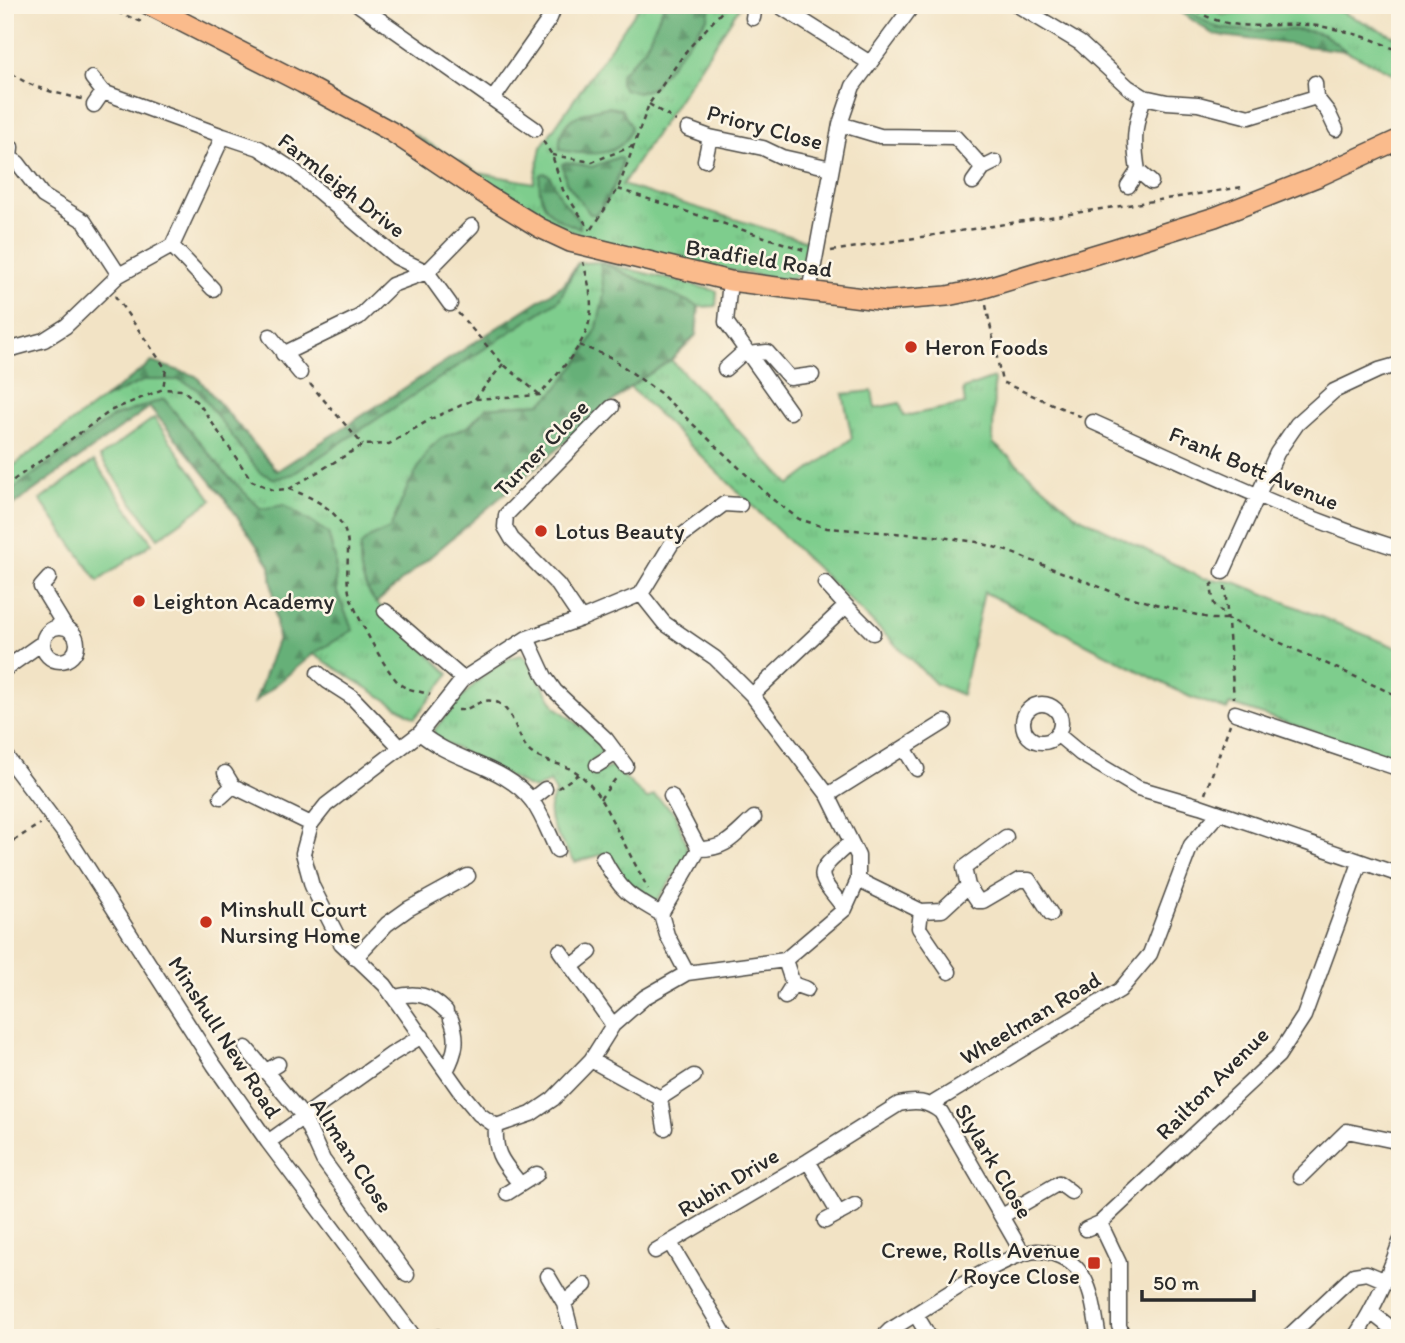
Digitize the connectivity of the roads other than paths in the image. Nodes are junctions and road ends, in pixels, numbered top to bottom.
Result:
1 (149, 5) edge
2 (359, 5) edge
3 (555, 5) edge
4 (778, 5) edge
5 (913, 5) edge
6 (1017, 5) edge
7 (1034, 10) edge
8 (870, 63) junction
9 (92, 78) dead end
10 (103, 92) junction
11 (1144, 97) junction
12 (493, 99) junction
13 (94, 105) road end
14 (840, 124) junction
15 (535, 129) dead end
16 (688, 129) road end
17 (1336, 129) dead end
18 (223, 136) junction
19 (710, 137) junction
20 (1400, 139) edge
21 (9, 157) edge
22 (705, 160) dead end
23 (831, 168) junction
24 (1138, 171) junction
25 (973, 182) dead end
26 (1151, 182) dead end
27 (1128, 186) dead end
28 (472, 226) dead end
29 (172, 246) junction
30 (427, 272) junction
31 (119, 275) junction
32 (730, 281) junction
33 (213, 289) dead end
34 (809, 292) junction
35 (450, 304) road end
36 (270, 336) dead end
37 (5, 347) edge
38 (746, 353) junction
39 (284, 354) junction
40 (1400, 364) edge
41 (725, 369) dead end
42 (300, 373) road end
43 (812, 374) dead end
44 (612, 407) dead end
45 (790, 412) dead end
46 (1093, 422) road end
47 (1259, 496) junction
48 (740, 505) dead end
49 (1400, 549) edge
50 (1223, 572) road end
51 (49, 578) dead end
52 (825, 583) dead end
53 (641, 594) junction
54 (846, 606) junction
55 (385, 611) dead end
56 (581, 619) junction
57 (66, 628) junction
58 (873, 633) dead end
59 (527, 638) junction
60 (42, 643) junction
61 (5, 669) edge
62 (318, 673) dead end
63 (463, 679) junction
64 (752, 695) junction
65 (1235, 713) road end
66 (945, 722) dead end
67 (420, 733) junction
68 (1057, 734) dead end
69 (400, 747) junction
70 (904, 748) junction
71 (616, 753) junction
72 (5, 755) edge
73 (597, 765) dead end
74 (626, 766) road end
75 (917, 769) dead end
76 (1400, 769) edge
77 (545, 789) road end
78 (828, 795) junction
79 (671, 796) dead end
80 (220, 797) dead end
81 (531, 800) junction
82 (1219, 813) junction
83 (754, 818) dead end
84 (311, 824) junction
85 (1006, 837) dead end
86 (851, 842) junction
87 (699, 849) junction
88 (556, 850) dead end
89 (603, 858) dead end
90 (1360, 863) junction
91 (1400, 875) edge
92 (468, 876) dead end
93 (858, 880) junction
94 (968, 886) junction
95 (845, 909) junction
96 (921, 911) junction
97 (661, 914) junction
98 (1051, 914) dead end
99 (560, 951) dead end
100 (590, 952) dead end
101 (355, 958) junction
102 (785, 960) junction
103 (572, 966) junction
104 (687, 972) junction
105 (949, 972) dead end
106 (795, 990) dead end
107 (396, 997) junction
108 (613, 1025) junction
109 (422, 1036) junction
110 (246, 1048) dead end
111 (591, 1060) junction
112 (278, 1064) dead end
113 (446, 1071) junction
114 (265, 1072) junction
115 (694, 1076) dead end
116 (660, 1098) junction
117 (932, 1104) junction
118 (303, 1116) junction
119 (496, 1126) junction
120 (665, 1128) dead end
121 (268, 1142) junction
122 (1400, 1142) edge
123 (808, 1161) junction
124 (537, 1174) dead end
125 (1300, 1177) dead end
126 (520, 1184) junction
127 (1071, 1192) dead end
128 (507, 1193) dead end
129 (855, 1205) dead end
130 (839, 1214) junction
131 (1002, 1216) junction
132 (825, 1222) dead end
133 (1400, 1242) edge
134 (670, 1243) junction
135 (655, 1251) dead end
136 (1023, 1254) junction
137 (405, 1265) dead end
138 (548, 1276) dead end
139 (1386, 1281) junction
140 (585, 1285) dead end
141 (564, 1303) junction
142 (1372, 1313) junction
143 (916, 1315) junction
144 (1400, 1335) edge
145 (415, 1338) edge
146 (573, 1338) edge
147 (727, 1338) edge
148 (882, 1338) edge
149 (930, 1338) edge
150 (1100, 1338) edge
151 (1124, 1338) edge
152 (1287, 1338) edge
153 (1354, 1338) edge

1 - 32 main road, Bradfield Road
2 - 12 street
3 - 12 street
4 - 8 street
5 - 8 street
6 - 7 street
7 - 11 street
8 - 14 street
9 - 10 street
10 - 13 street
10 - 18 street, Farmleigh Drive
11 - 17 street
11 - 24 street
12 - 15 street
14 - 23 street
14 - 25 street
16 - 19 street, Priory Close
18 - 29 street
18 - 30 street, Farmleigh Drive
19 - 22 street
19 - 23 street, Priory Close
20 - 34 main road, Bradfield Road
21 - 31 street
23 - 34 street
24 - 26 street
24 - 27 street
28 - 30 street
29 - 31 street
29 - 33 street
30 - 35 street, Farmleigh Drive
30 - 39 street
31 - 37 street
32 - 34 main road, Bradfield Road
32 - 38 street
36 - 39 street
38 - 41 street
38 - 43 street
38 - 45 street
39 - 42 street
40 - 47 street
44 - 56 street, Turner Close
46 - 47 street, Frank Bott Avenue
47 - 49 street, Frank Bott Avenue
47 - 50 street
48 - 53 street
51 - 57 street
52 - 54 street
53 - 56 street
53 - 64 street
54 - 58 street
54 - 64 street
55 - 63 street
56 - 59 street
57 - 60 street
57 - 60 street
59 - 63 street
59 - 71 street
60 - 61 street
62 - 69 street
63 - 67 street
64 - 78 street
65 - 76 street
66 - 70 street
67 - 69 street
67 - 81 street
68 - 82 street
69 - 84 street
70 - 75 street
70 - 78 street
71 - 73 street
71 - 74 street
72 - 121 street, Minshull New Road
77 - 81 street
78 - 86 street
79 - 87 street
80 - 84 street
81 - 88 street
82 - 90 street
82 - 117 street, Wheelman Road
83 - 87 street
84 - 101 street
85 - 94 street
86 - 93 street
86 - 95 street
87 - 97 street
89 - 97 street
90 - 91 street
90 - 151 street, Railton Avenue
92 - 101 street
93 - 95 street
93 - 96 street
94 - 96 street
94 - 98 street
95 - 102 street
96 - 105 street
97 - 104 street
99 - 103 street
100 - 103 street
101 - 107 street
102 - 104 street
102 - 106 street
103 - 108 street
104 - 108 street
107 - 109 street
107 - 113 street
108 - 111 street
109 - 113 street
109 - 118 street
110 - 114 street, Allman Close
111 - 116 street
111 - 119 street
112 - 114 street
113 - 119 street
114 - 118 street, Allman Close
115 - 116 street
116 - 120 street
117 - 123 street, Slylark Close
117 - 131 street, Slylark Close
118 - 121 street
118 - 137 street, Allman Close
119 - 126 street
121 - 145 street, Minshull New Road
122 - 125 street
123 - 130 street
123 - 134 street, Rubin Drive
124 - 126 street
126 - 128 street
127 - 131 street
129 - 130 street
130 - 132 street
131 - 136 street, Slylark Close
133 - 139 street
134 - 135 street, Rubin Drive
134 - 147 street, Rubin Drive
136 - 143 street
136 - 150 street
138 - 141 street
139 - 142 street
139 - 152 street
140 - 141 street
141 - 146 street
142 - 144 street
142 - 153 street
143 - 148 street
143 - 149 street

